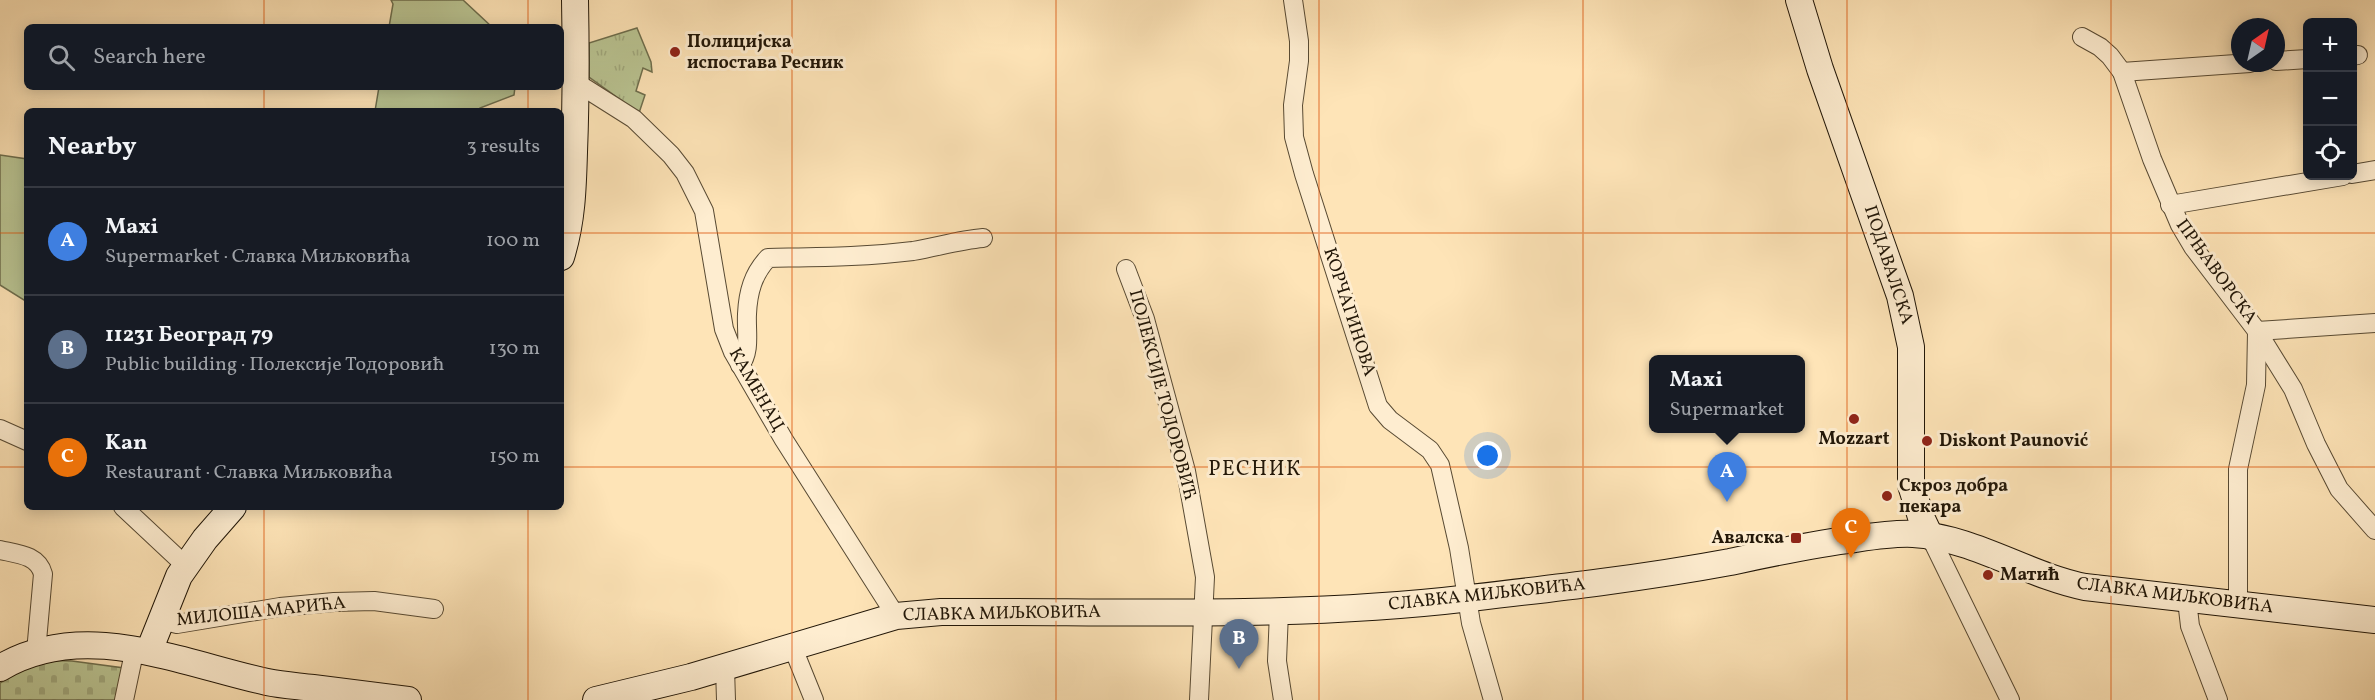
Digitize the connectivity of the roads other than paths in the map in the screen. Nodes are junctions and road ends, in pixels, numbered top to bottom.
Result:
1 (575, 0) edge
2 (1293, 0) edge
3 (1799, 0) edge
4 (2082, 38) dead end
5 (2303, 59) edge
6 (2285, 60) edge
7 (2231, 64) edge
8 (2122, 72) junction
9 (577, 83) junction
10 (2375, 170) edge
11 (2357, 173) edge
12 (2319, 180) edge
13 (2170, 205) junction
14 (982, 238) dead end
15 (564, 246) edge
16 (1126, 269) dead end
17 (2375, 323) edge
18 (2257, 331) junction
19 (740, 365) junction
20 (0, 429) edge
21 (24, 440) edge
22 (126, 510) edge
23 (231, 510) edge
24 (2375, 530) edge
25 (1930, 536) junction
26 (0, 550) edge
27 (186, 566) junction
28 (1466, 598) junction
29 (2187, 600) junction
30 (2238, 605) junction
31 (434, 609) dead end
32 (1205, 612) junction
33 (1279, 612) junction
34 (896, 616) junction
35 (160, 620) junction
36 (2375, 620) edge
37 (793, 648) junction
38 (142, 649) junction
39 (36, 652) junction
40 (0, 668) edge
41 (725, 668) junction
42 (364, 697) edge
43 (124, 700) edge
44 (408, 700) edge
45 (601, 700) edge
46 (726, 700) edge
47 (814, 700) edge
48 (1199, 700) edge
49 (1283, 700) edge
50 (1493, 700) edge
51 (2010, 700) edge
52 (2218, 700) edge

1 - 9 street
2 - 28 street, КОРЧАГИНОВА
3 - 25 street, ПОДАВАЛСКА
4 - 8 street, ПРЊАВОРСКА
5 - 6 street
7 - 8 street
8 - 13 street, ПРЊАВОРСКА
9 - 15 street
9 - 19 street, КАМЕНАЦ
10 - 11 street
12 - 13 street
13 - 18 street, ПРЊАВОРСКА
14 - 19 street
16 - 32 street, ПОЛЕКСИЈЕ ТОДОРОВИЋ
17 - 18 street
18 - 24 street
18 - 30 street, ПРЊАВОРСКА
19 - 34 street, КАМЕНАЦ
20 - 21 street
22 - 27 street
23 - 27 street
25 - 28 street, СЛАВКА МИЉКОВИЋА
25 - 29 street, СЛАВКА МИЉКОВИЋА
25 - 51 street, ПОДАВАЛСКА
26 - 39 street
27 - 35 street
28 - 33 street, СЛАВКА МИЉКОВИЋА
28 - 50 street, КОРЧАГИНОВА
29 - 30 street, СЛАВКА МИЉКОВИЋА
29 - 52 street
30 - 36 street, СЛАВКА МИЉКОВИЋА
31 - 35 street, МИЛОША МАРИЋА
32 - 33 street, СЛАВКА МИЉКОВИЋА
32 - 34 street, СЛАВКА МИЉКОВИЋА
32 - 48 street, ПОЛЕКСИЈЕ ТОДОРОВИЋ
33 - 49 street
34 - 37 street, СЛАВКА МИЉКОВИЋА
35 - 38 street
37 - 41 street, СЛАВКА МИЉКОВИЋА
37 - 47 street
38 - 39 street
38 - 42 street
38 - 43 street
39 - 40 street
41 - 45 street, СЛАВКА МИЉКОВИЋА
41 - 46 street
42 - 44 street

